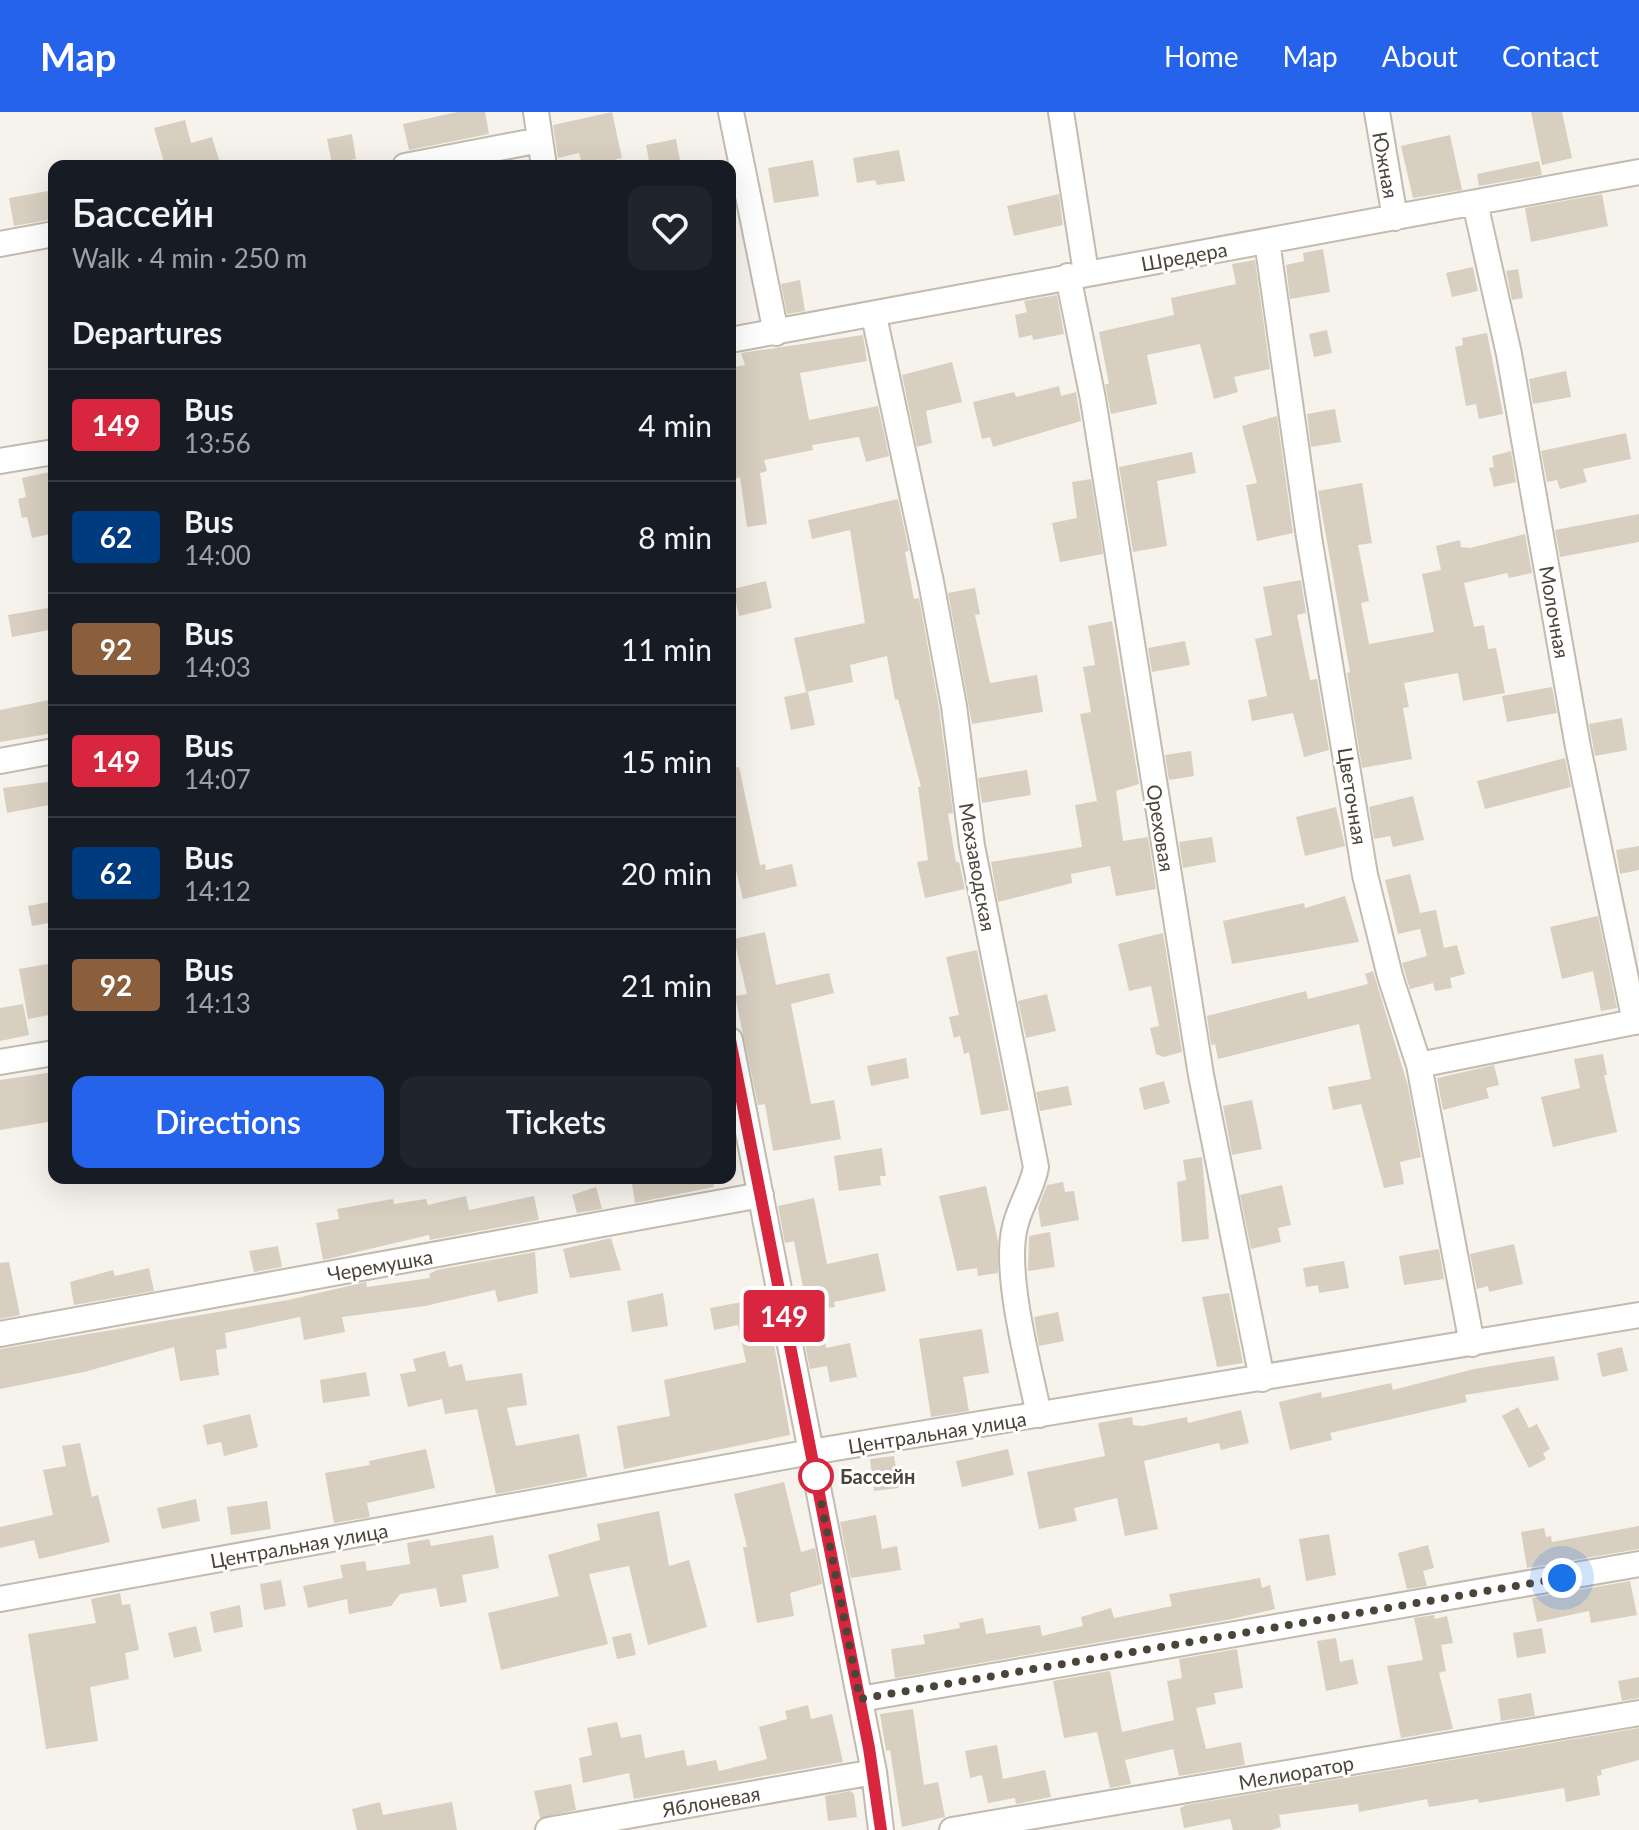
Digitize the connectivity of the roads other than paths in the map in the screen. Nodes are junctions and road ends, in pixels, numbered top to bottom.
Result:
1 (536, 112) edge
2 (731, 112) edge
3 (1061, 112) edge
4 (1377, 112) edge
5 (540, 140) junction
6 (436, 160) edge
7 (543, 160) edge
8 (1639, 172) edge
9 (1475, 203) junction
10 (1395, 218) junction
11 (48, 235) edge
12 (1267, 241) junction
13 (0, 244) edge
14 (1077, 274) junction
15 (874, 316) junction
16 (776, 333) junction
17 (736, 339) edge
18 (48, 453) edge
19 (0, 461) edge
20 (48, 752) edge
21 (0, 761) edge
22 (1637, 1021) edge
23 (48, 1054) edge
24 (0, 1062) edge
25 (1419, 1065) junction
26 (736, 1070) edge
27 (761, 1195) junction
28 (1639, 1315) edge
29 (0, 1334) edge
30 (1472, 1344) junction
31 (1262, 1379) junction
32 (1039, 1415) junction
33 (811, 1452) junction
34 (1639, 1564) edge
35 (0, 1599) edge
36 (860, 1699) junction
37 (1639, 1713) edge
38 (874, 1772) junction
39 (548, 1830) edge
40 (881, 1830) edge
41 (952, 1830) edge

1 - 5 street
2 - 16 street
3 - 14 street, Ореховая
4 - 10 street, Южная
5 - 6 street
5 - 7 street
8 - 9 street, Шредера
9 - 10 street, Шредера
9 - 22 street, Молочная
10 - 12 street, Шредера
11 - 13 street
12 - 14 street, Шредера
12 - 25 street, Цветочная
14 - 15 street, Шредера
14 - 31 street, Ореховая
15 - 16 street, Шредера
15 - 32 street, Мехзаводская
16 - 17 street, Шредера
18 - 19 street
20 - 21 street
22 - 25 street
23 - 24 street
25 - 30 street, Цветочная
26 - 27 street
27 - 29 street, Черемушка
27 - 33 street
28 - 30 street, Центральная улица
30 - 31 street, Центральная улица
31 - 32 street, Центральная улица
32 - 33 street, Центральная улица
33 - 35 street, Центральная улица
33 - 36 street
34 - 36 street
36 - 38 street
37 - 41 street, Мелиоратор
38 - 39 street, Яблоневая
38 - 40 street

